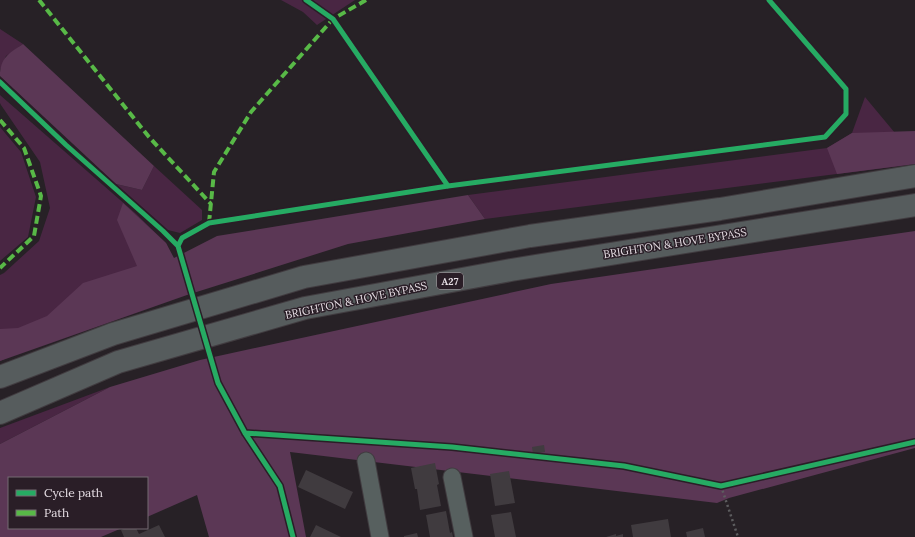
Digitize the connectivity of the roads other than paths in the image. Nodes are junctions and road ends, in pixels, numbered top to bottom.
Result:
1 (915, 176) edge
2 (915, 205) edge
3 (0, 377) edge
4 (0, 413) edge
5 (366, 461) dead end
6 (452, 477) dead end
7 (380, 537) edge
8 (464, 537) edge

1 - 3 highway
2 - 4 highway, BRIGHTON & HOVE BYPASS / A27
5 - 7 street
6 - 8 street

